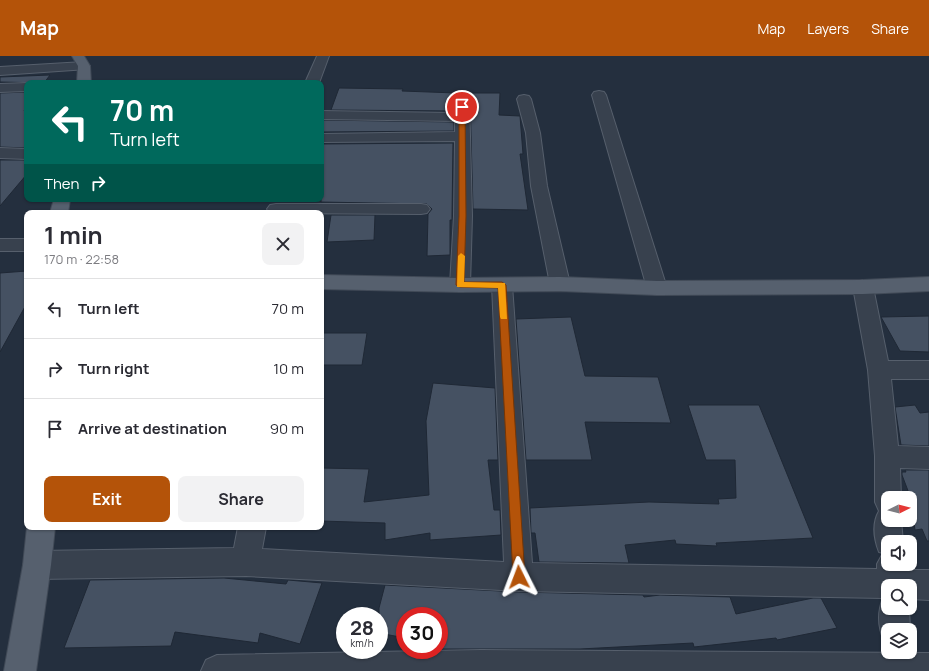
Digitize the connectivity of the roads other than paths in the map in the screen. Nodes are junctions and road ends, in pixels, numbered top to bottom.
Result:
1 (323, 56) edge
2 (81, 61) edge
3 (0, 71) edge
4 (84, 80) edge
5 (313, 80) edge
6 (24, 87) edge
7 (0, 88) edge
8 (599, 94) dead end
9 (462, 97) dead end
10 (524, 99) dead end
11 (324, 115) edge
12 (462, 117) junction
13 (462, 136) junction
14 (324, 138) edge
15 (0, 153) edge
16 (24, 154) edge
17 (276, 207) edge
18 (421, 209) dead end
19 (24, 244) edge
20 (1, 246) edge
21 (324, 282) edge
22 (560, 284) junction
23 (929, 284) edge
24 (460, 285) junction
25 (502, 285) junction
26 (863, 287) junction
27 (657, 288) junction
28 (879, 370) junction
29 (929, 370) edge
30 (887, 456) junction
31 (929, 458) edge
32 (888, 491) edge
33 (41, 530) edge
34 (251, 530) edge
35 (246, 562) junction
36 (37, 565) junction
37 (519, 577) junction
38 (917, 585) edge
39 (929, 585) edge
40 (881, 586) edge
41 (898, 664) edge
42 (929, 670) edge
43 (20, 671) edge
44 (217, 671) edge

1 - 5 street
2 - 3 street
2 - 4 main road
6 - 7 street
8 - 27 street
9 - 12 street
10 - 22 street
11 - 12 street
12 - 13 street
13 - 14 street
13 - 24 street
15 - 16 street
17 - 18 street
19 - 20 street
21 - 24 main road
22 - 25 main road
22 - 27 main road
23 - 26 main road
24 - 25 main road
25 - 37 street
26 - 27 main road
26 - 28 street
28 - 29 street
28 - 30 street
30 - 31 street
30 - 32 street
33 - 36 main road
34 - 35 street
35 - 36 street
35 - 37 street
36 - 43 main road
37 - 40 street
38 - 39 street
41 - 42 street
41 - 44 street

